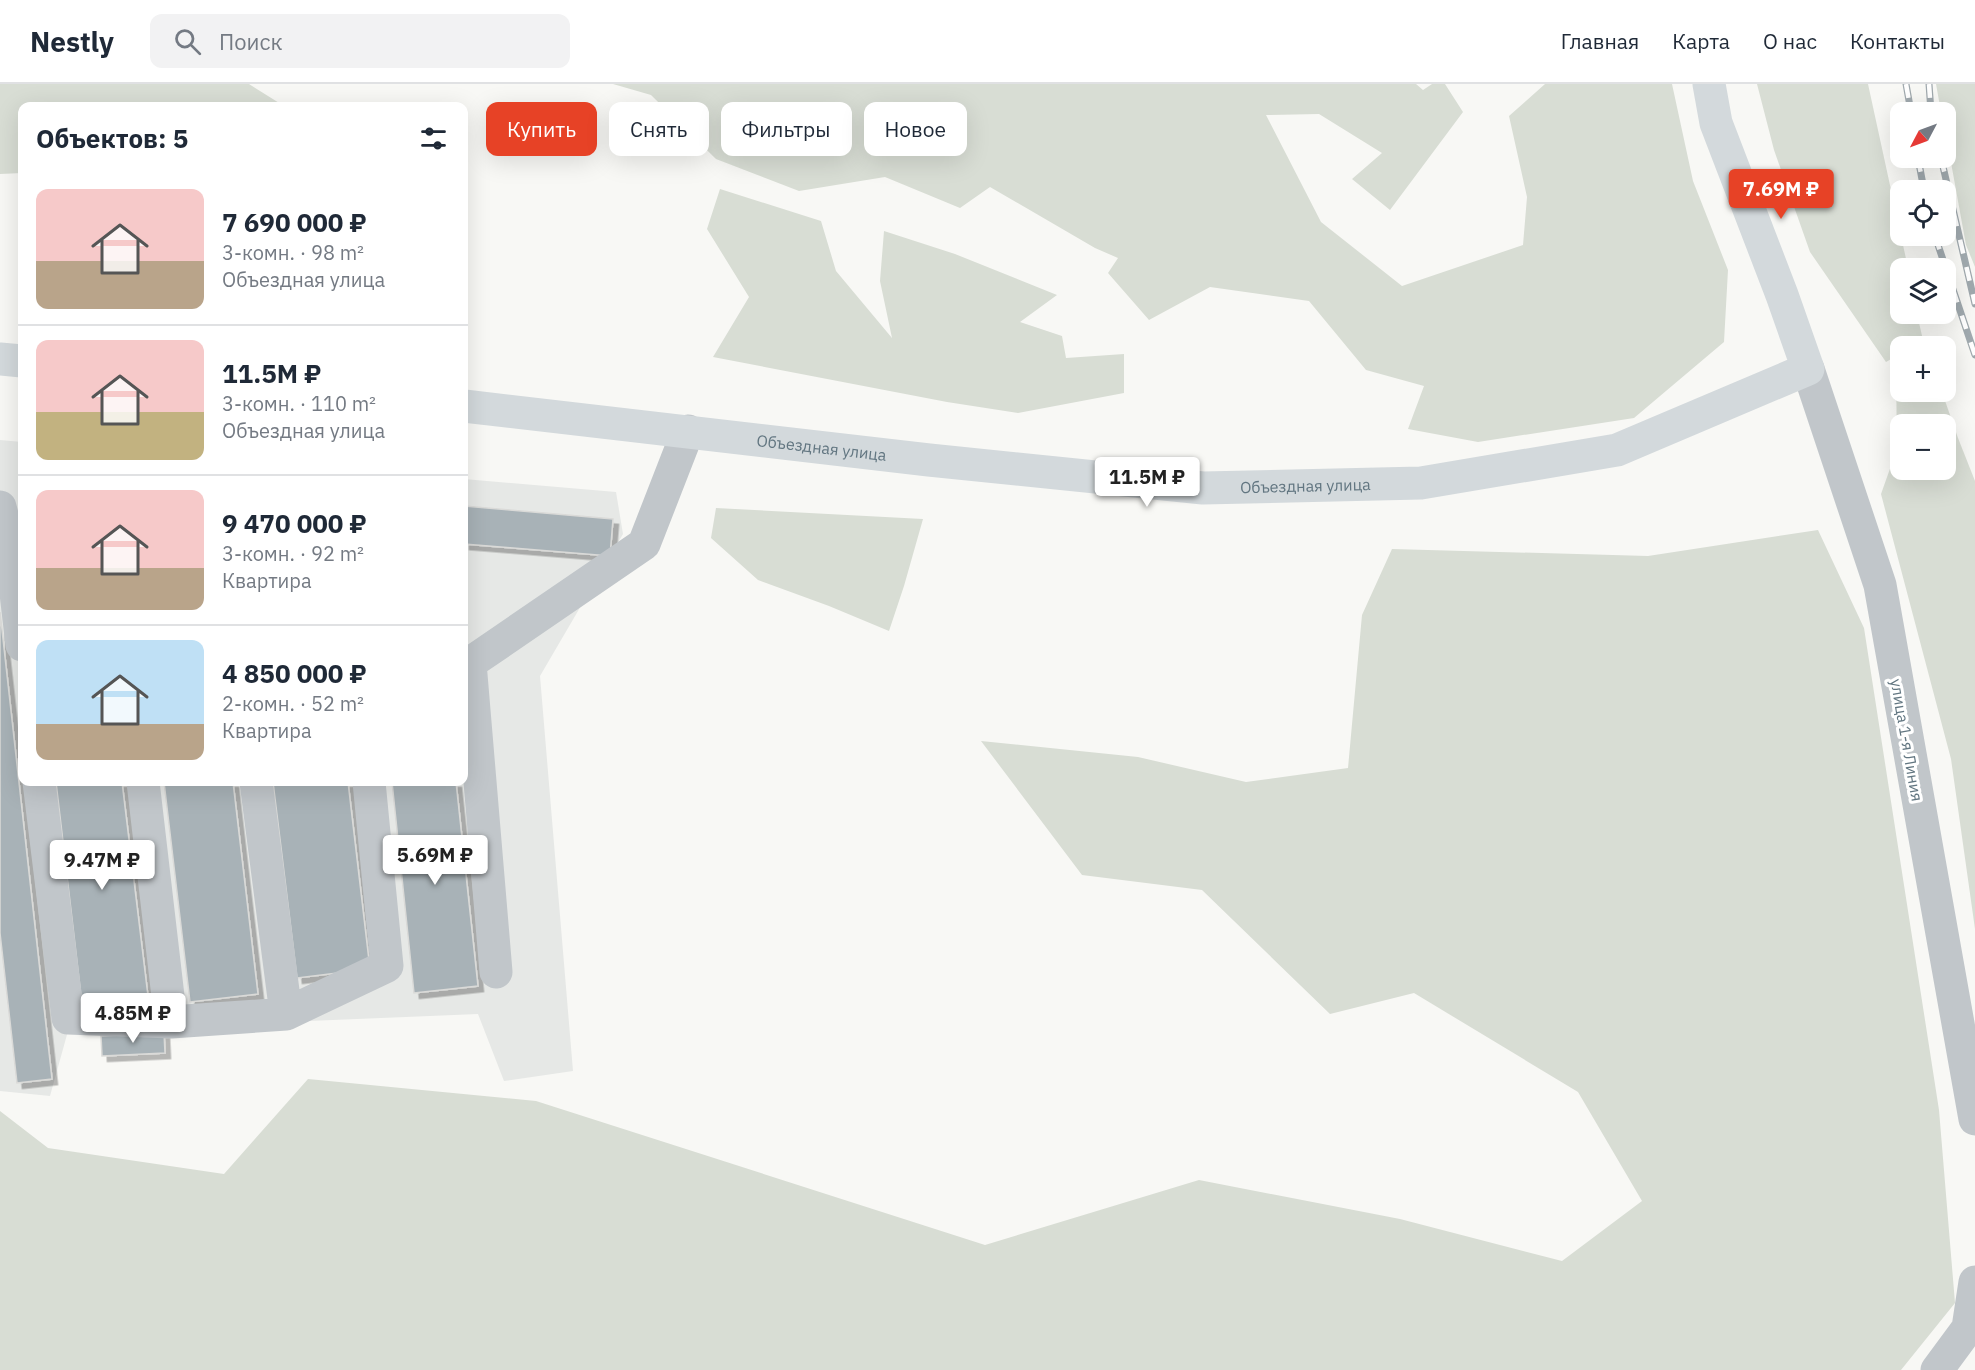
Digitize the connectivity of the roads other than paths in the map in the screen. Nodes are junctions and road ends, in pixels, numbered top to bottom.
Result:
1 (1709, 84) edge
2 (0, 359) edge
3 (18, 361) edge
4 (1808, 369) junction
5 (468, 406) edge
6 (688, 431) junction
7 (0, 507) edge
8 (17, 549) edge
9 (18, 568) edge
10 (40, 786) edge
11 (143, 786) edge
12 (257, 786) edge
13 (369, 786) edge
14 (496, 972) dead end
15 (286, 1014) junction
16 (171, 1022) junction
17 (1975, 1119) edge
18 (1975, 1282) edge
19 (1937, 1370) edge

1 - 4 main road
2 - 3 main road
4 - 6 main road, Объездная улица
4 - 17 street, улица 1-я Линия
5 - 6 main road, Объездная улица
6 - 14 street
7 - 8 street
8 - 9 street
10 - 16 street
11 - 16 street
12 - 15 street
13 - 15 street
15 - 16 street
18 - 19 street

